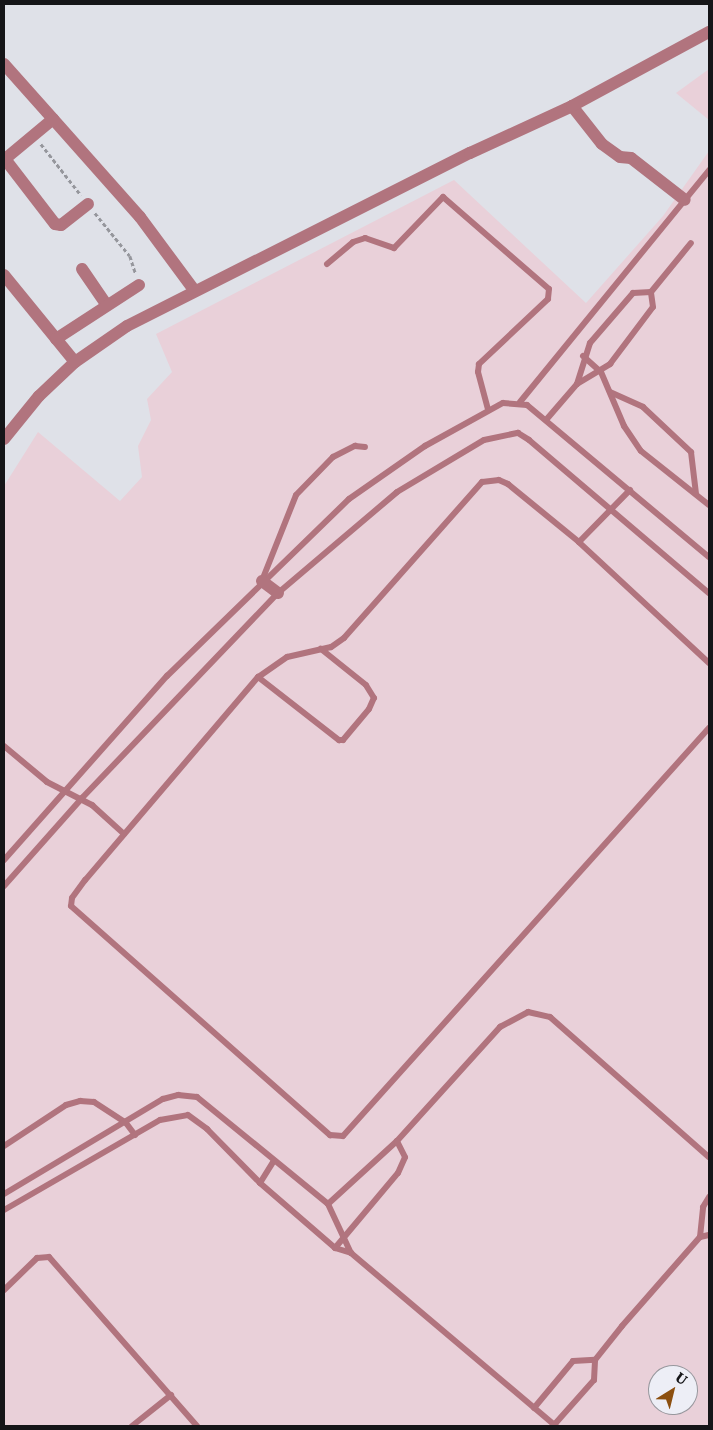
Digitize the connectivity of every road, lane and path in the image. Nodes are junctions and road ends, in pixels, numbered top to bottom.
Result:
1 (709, 32) edge
2 (4, 64) edge
3 (572, 106) junction
4 (53, 119) junction
5 (34, 135) junction
6 (709, 170) edge
7 (685, 200) junction
8 (88, 204) junction
9 (691, 243) dead end
10 (327, 264) dead end
11 (82, 269) dead end
12 (4, 275) edge
13 (138, 285) joint
14 (9, 290) edge
15 (194, 290) junction
16 (651, 292) junction
17 (106, 304) junction
18 (56, 339) junction
19 (583, 356) junction
20 (75, 362) junction
21 (601, 372) junction
22 (577, 384) junction
23 (610, 392) junction
24 (520, 402) junction
25 (488, 410) junction
26 (546, 420) junction
27 (4, 439) edge
28 (365, 447) dead end
29 (630, 490) junction
30 (696, 494) junction
31 (709, 505) edge
32 (610, 511) junction
33 (579, 542) junction
34 (709, 557) edge
35 (262, 581) junction
36 (278, 592) junction
37 (709, 592) edge
38 (321, 649) junction
39 (709, 663) edge
40 (258, 677) junction
41 (709, 728) edge
42 (4, 746) edge
43 (64, 792) junction
44 (82, 798) junction
45 (124, 834) junction
46 (4, 860) edge
47 (5, 883) edge
48 (126, 1123) junction
49 (135, 1135) junction
50 (397, 1141) junction
51 (4, 1146) edge
52 (709, 1157) edge
53 (274, 1161) junction
54 (260, 1183) junction
55 (4, 1194) edge
56 (709, 1197) edge
57 (328, 1204) junction
58 (4, 1210) edge
59 (344, 1235) junction
60 (709, 1235) edge
61 (700, 1237) junction
62 (335, 1248) junction
63 (351, 1253) junction
64 (4, 1290) edge
65 (595, 1360) junction
66 (170, 1395) junction
67 (534, 1408) junction
68 (555, 1425) edge
69 (132, 1426) edge
70 (198, 1426) edge

1 - 3 street
2 - 4 street
3 - 7 street
3 - 15 street
4 - 5 street
4 - 15 street
5 - 8 path
5 - 8 street
6 - 7 lane
7 - 24 lane
8 - 13 path
9 - 16 lane
10 - 25 lane
11 - 17 street
12 - 14 street
13 - 17 street
14 - 18 street
15 - 20 street
16 - 19 lane
16 - 21 lane
17 - 18 street
18 - 20 street
19 - 21 lane
19 - 22 lane
20 - 27 street
21 - 22 lane
21 - 23 lane
22 - 26 lane
23 - 30 lane
23 - 30 lane
24 - 25 lane
24 - 26 lane
25 - 35 lane
26 - 29 lane
28 - 35 lane
29 - 32 lane
29 - 34 lane
30 - 31 lane
32 - 33 lane
32 - 36 lane
32 - 37 lane
33 - 38 lane
33 - 39 lane
35 - 36 street
35 - 43 lane
36 - 44 lane
38 - 40 lane
38 - 40 lane
40 - 45 lane
41 - 45 lane
42 - 43 lane
43 - 44 lane
43 - 46 lane
44 - 45 lane
44 - 47 lane
48 - 49 lane
48 - 51 lane
48 - 53 lane
48 - 55 lane
49 - 54 lane
49 - 58 lane
50 - 52 lane
50 - 57 lane
50 - 59 lane
53 - 54 lane
53 - 57 lane
54 - 62 lane
56 - 61 lane
57 - 59 lane
59 - 62 lane
59 - 63 lane
60 - 61 lane
61 - 65 lane
62 - 63 lane
63 - 67 lane
64 - 66 lane
65 - 67 lane
65 - 68 lane
66 - 69 lane
66 - 70 lane
67 - 68 lane

